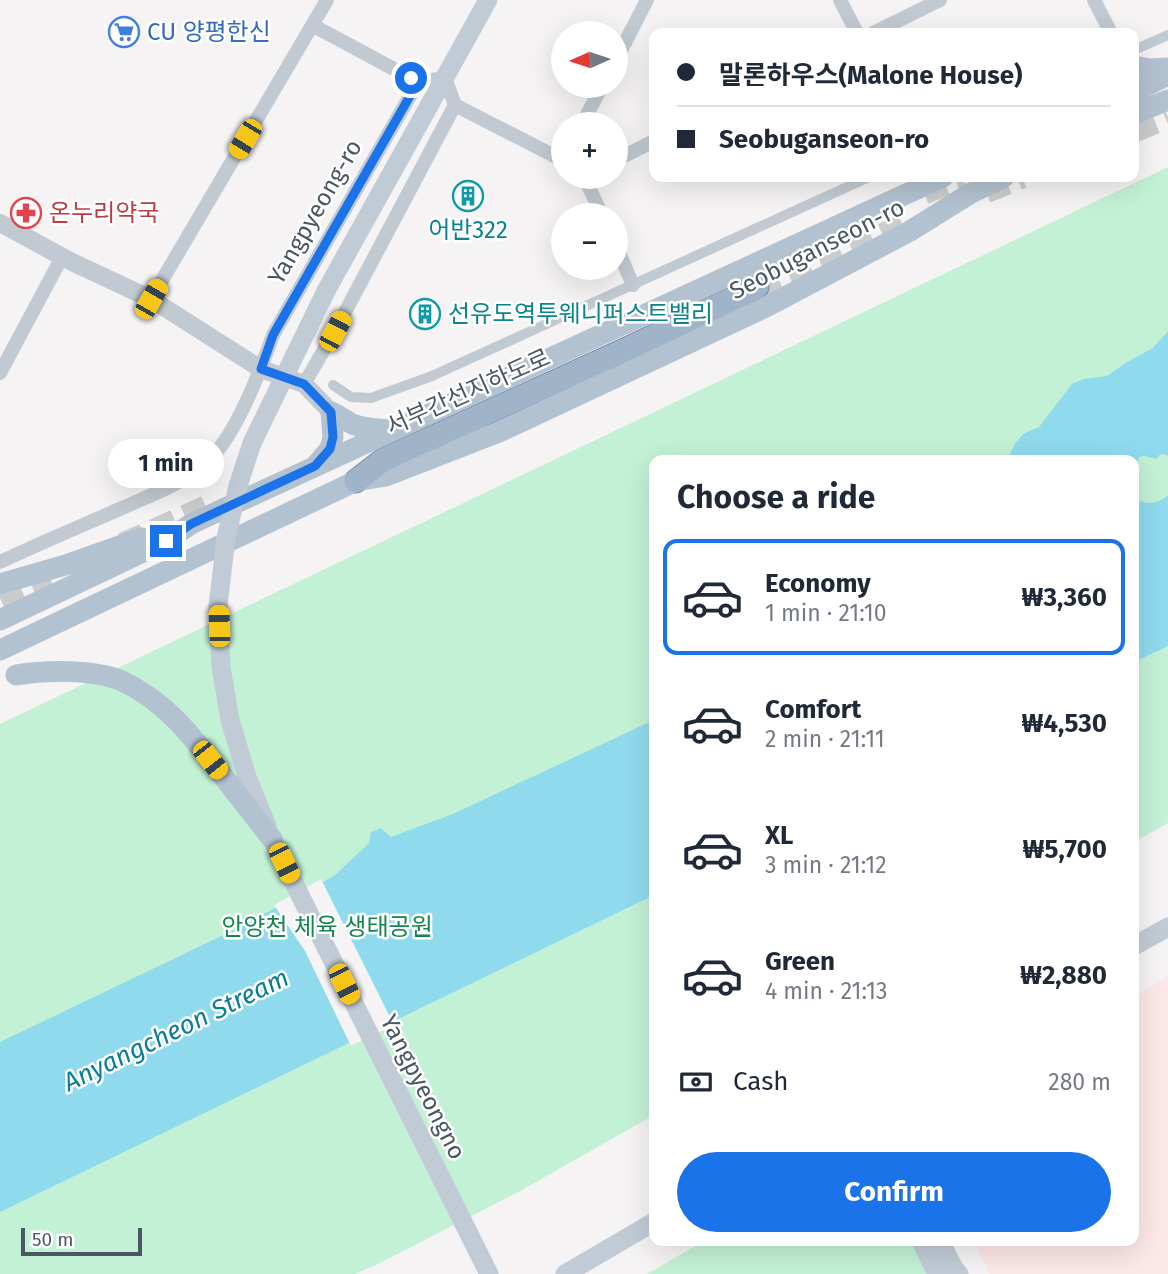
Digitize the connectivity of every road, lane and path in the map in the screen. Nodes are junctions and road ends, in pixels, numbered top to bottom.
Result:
1 (327, 0) edge
2 (488, 0) edge
3 (647, 0) edge
4 (840, 0) edge
5 (940, 0) edge
6 (1094, 0) edge
7 (312, 26) junction
8 (854, 28) edge
9 (883, 28) edge
10 (1108, 28) edge
11 (1168, 36) edge
12 (628, 37) edge
13 (1139, 49) edge
14 (1139, 67) edge
15 (1168, 68) edge
16 (1168, 75) edge
17 (445, 78) junction
18 (418, 82) junction
19 (1139, 90) edge
20 (1168, 100) edge
21 (455, 105) junction
22 (1139, 112) edge
23 (649, 144) edge
24 (551, 154) edge
25 (628, 154) edge
26 (858, 182) edge
27 (907, 182) tunnel mouth
28 (932, 182) tunnel mouth
29 (994, 182) tunnel mouth
30 (891, 200) junction
31 (0, 223) edge
32 (62, 257) junction
33 (628, 274) edge
34 (633, 285) junction
35 (757, 288) tunnel mouth
36 (327, 289) joint
37 (151, 299) junction
38 (261, 369) junction
39 (0, 373) edge
40 (304, 384) junction
41 (333, 386) dead end
42 (331, 412) junction
43 (395, 430) junction
44 (315, 466) junction
45 (356, 481) junction
46 (191, 524) junction
47 (0, 562) edge
48 (0, 584) edge
49 (0, 620) edge
50 (0, 650) edge
51 (8, 677) edge
52 (272, 839) junction
53 (1168, 927) edge
54 (1139, 943) edge
55 (649, 1225) edge
56 (923, 1246) edge
57 (943, 1246) edge
58 (489, 1274) edge
59 (565, 1274) edge
60 (937, 1274) edge
61 (959, 1274) edge

1 - 7 street
2 - 17 main road, Yangpyeong-ro
3 - 12 street
4 - 8 street
5 - 9 street
6 - 10 street
7 - 18 street
7 - 37 street
11 - 13 street
14 - 15 main road
16 - 19 main road
17 - 18 street
17 - 21 street
17 - 36 main road, Yangpyeong-ro
18 - 38 street, Yangpyeong-ro
20 - 22 main road
21 - 24 street
21 - 40 street
23 - 25 street
26 - 34 street
27 - 30 main road
28 - 30 main road, Seobuganseon-ro
29 - 45 main road, Seobuganseon-ro
30 - 43 main road, Seobuganseon-ro
31 - 32 street
32 - 37 street
32 - 39 street
33 - 34 street
34 - 41 street
35 - 45 highway, 서부간선지하도로
36 - 52 main road, Yangpyeongno, bridge
37 - 38 street
38 - 40 street
38 - 47 street, Yangpyeong-ro
40 - 42 street
42 - 43 main road
42 - 44 main road
43 - 44 main road, Seobuganseon-ro
44 - 46 main road, Seobuganseon-ro
45 - 50 main road, Seobuganseon-ro
46 - 48 main road
46 - 49 main road, Seobuganseon-ro
51 - 52 main road, bridge
52 - 58 main road, Yangpyeongno
53 - 54 main road
55 - 59 main road
56 - 60 main road
57 - 61 main road

